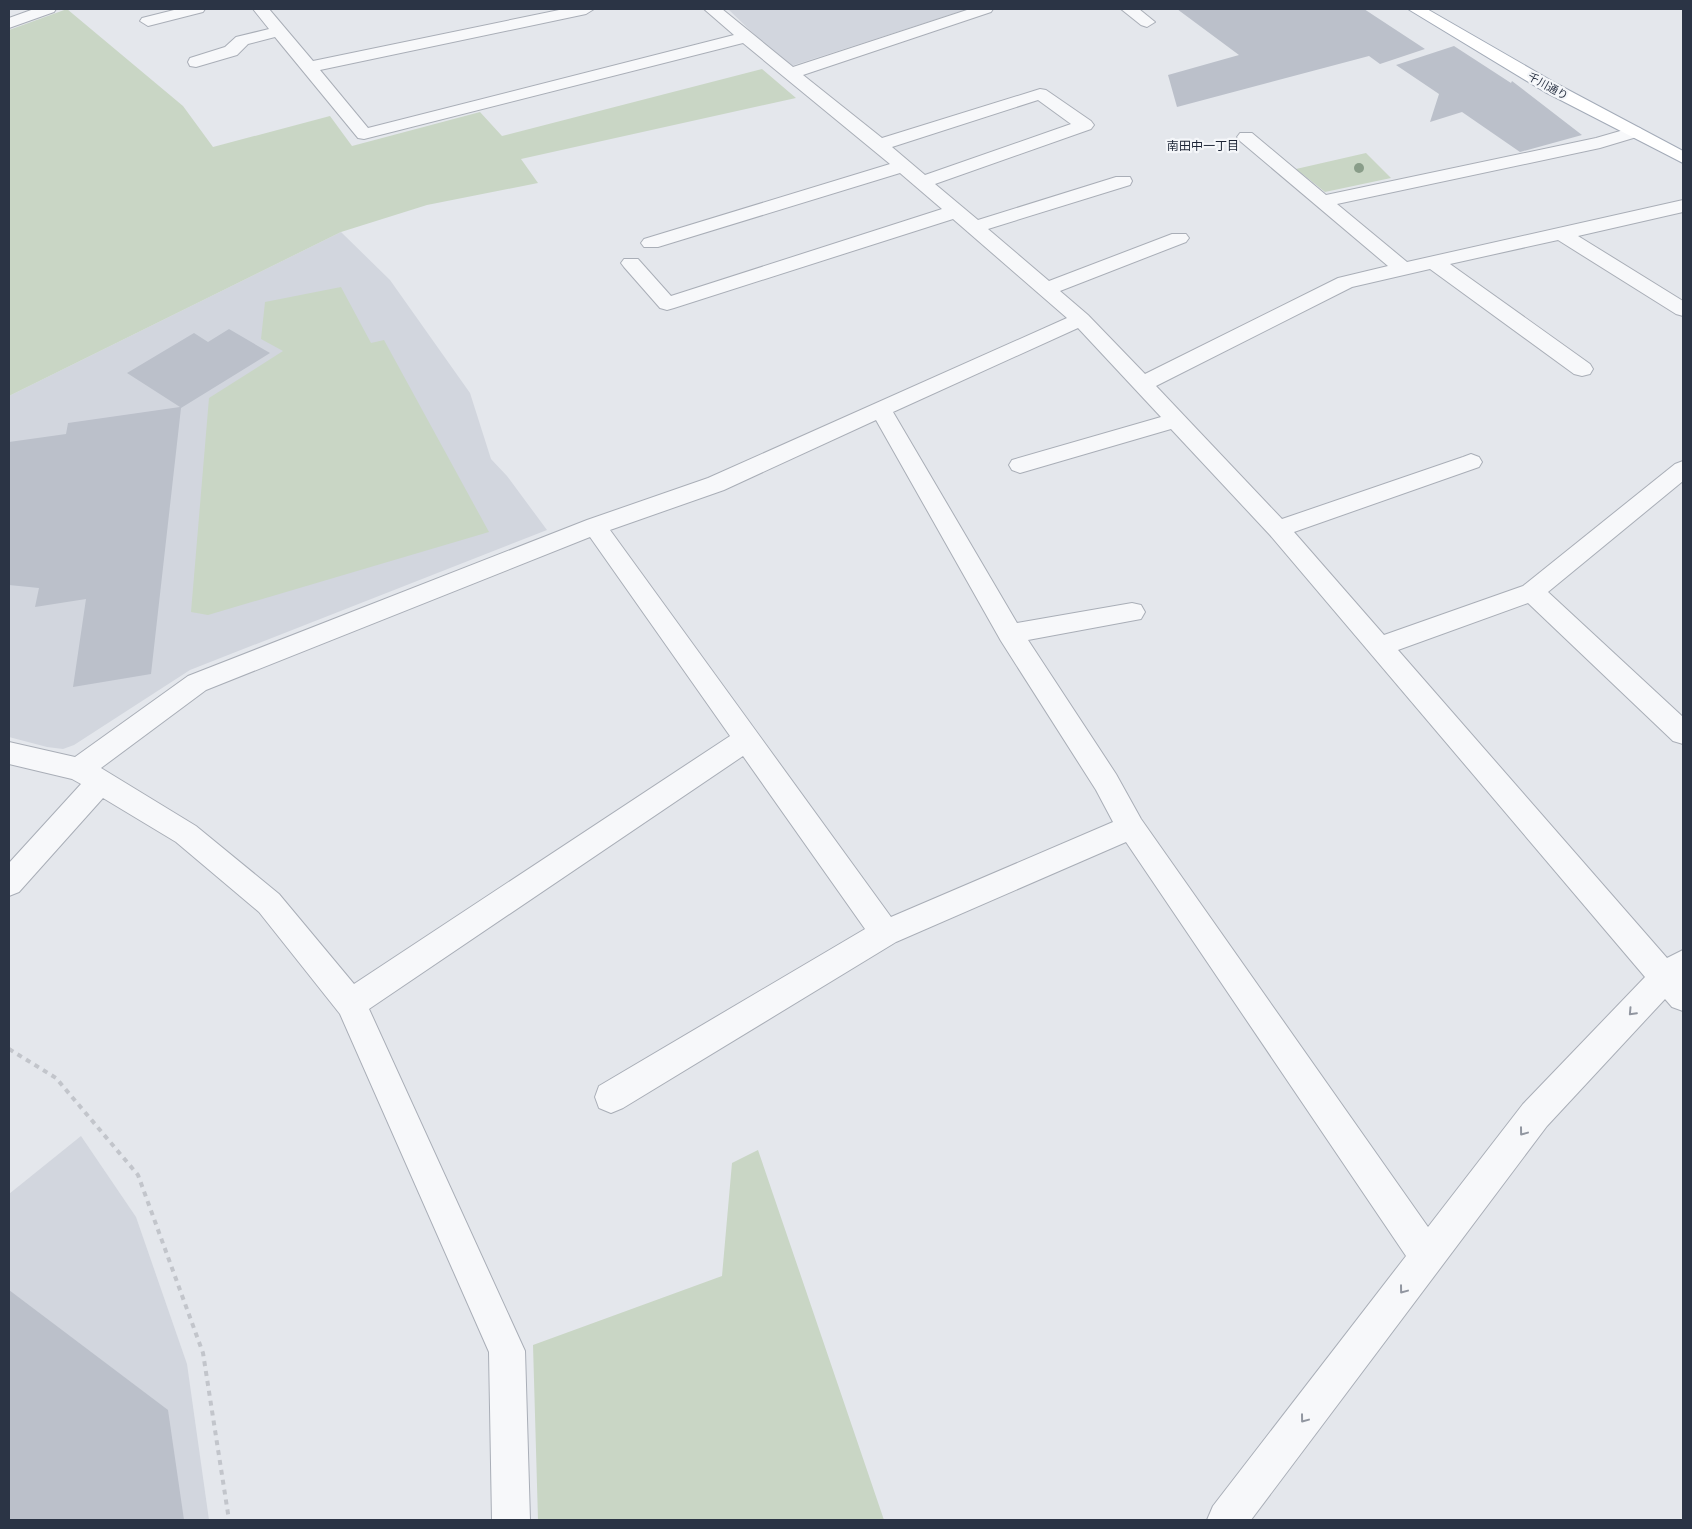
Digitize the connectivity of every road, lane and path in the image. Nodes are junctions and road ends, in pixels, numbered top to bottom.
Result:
1 (48, 9) edge
2 (197, 9) edge
3 (261, 9) edge
4 (586, 9) edge
5 (712, 9) edge
6 (986, 9) edge
7 (1129, 9) edge
8 (1416, 9) edge
9 (148, 21) dead end
10 (1147, 22) dead end
11 (9, 23) edge
12 (279, 31) junction
13 (746, 37) junction
14 (196, 62) dead end
15 (309, 67) junction
16 (791, 73) junction
17 (1634, 132) junction
18 (1246, 137) dead end
19 (879, 145) junction
20 (1683, 158) edge
21 (903, 166) junction
22 (1123, 181) dead end
23 (922, 182) junction
24 (1322, 201) junction
25 (1683, 206) edge
26 (956, 211) junction
27 (975, 228) junction
28 (1560, 233) junction
29 (1179, 238) dead end
30 (651, 243) dead end
31 (1434, 262) junction
32 (631, 263) dead end
33 (1402, 269) junction
34 (1046, 289) junction
35 (1683, 310) edge
36 (1081, 319) junction
37 (1582, 369) dead end
38 (1142, 384) junction
39 (881, 410) junction
40 (1176, 420) junction
41 (1471, 462) dead end
42 (1020, 465) dead end
43 (1683, 469) edge
44 (595, 526) junction
45 (1278, 529) junction
46 (1532, 592) junction
47 (1132, 612) dead end
48 (1010, 634) junction
49 (1379, 647) junction
50 (1683, 733) edge
51 (747, 739) junction
52 (9, 753) edge
53 (89, 776) junction
54 (1131, 827) junction
55 (9, 884) edge
56 (885, 933) junction
57 (1677, 979) edge
58 (351, 1004) junction
59 (9, 1049) edge
60 (611, 1097) dead end
61 (1428, 1257) junction
62 (229, 1520) edge
63 (511, 1520) edge
64 (1227, 1520) edge

1 - 11 street
2 - 9 street
3 - 12 street
4 - 15 street
5 - 13 street
6 - 16 street
7 - 10 street
8 - 17 main road, 千川通り
12 - 14 street
12 - 15 street
13 - 15 street
13 - 16 street
16 - 19 street
17 - 20 main road, 千川通り
17 - 24 street
18 - 24 street
19 - 21 street
19 - 23 street
21 - 23 street
21 - 30 street
22 - 27 street
23 - 26 street
24 - 33 street
25 - 28 street
26 - 27 street
26 - 32 street
27 - 34 street
28 - 31 street
28 - 35 street
29 - 34 street
31 - 33 street
31 - 37 street
33 - 38 street
34 - 36 street
36 - 38 street
36 - 39 street
38 - 40 street
39 - 44 street
39 - 48 street
40 - 42 street
40 - 45 street
41 - 45 street
43 - 46 street
44 - 51 street
44 - 53 street
45 - 49 street
46 - 49 street
46 - 50 street
47 - 48 street
48 - 54 street
49 - 57 street
51 - 56 street
51 - 58 street
52 - 53 street
53 - 55 street
53 - 58 street
54 - 56 street
54 - 61 street
56 - 60 street
57 -> 61 street
58 - 63 street
59 - 62 path
61 -> 64 street

